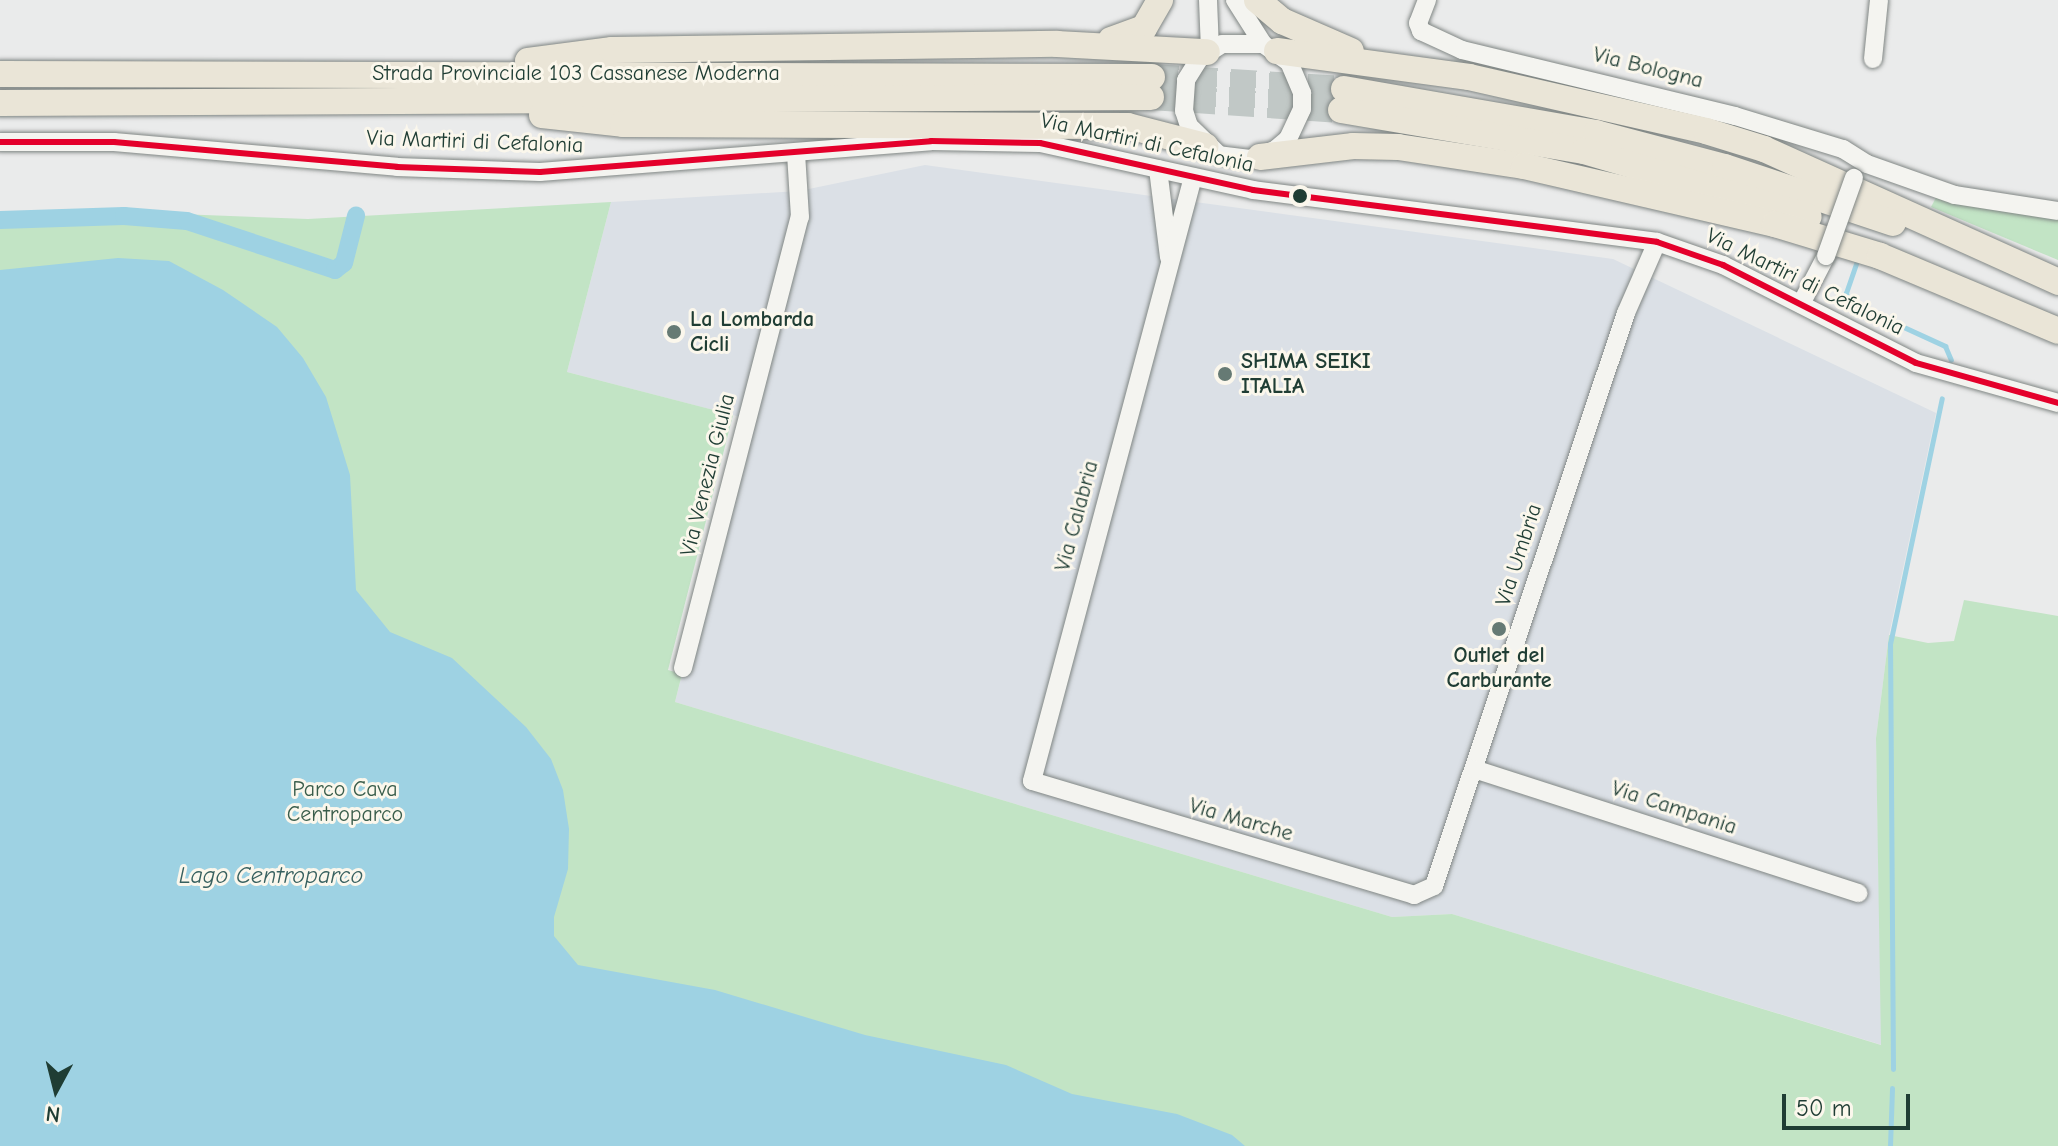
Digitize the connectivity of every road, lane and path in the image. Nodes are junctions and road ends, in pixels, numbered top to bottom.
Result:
1 (1160, 0) edge
2 (1208, 0) edge
3 (1235, 0) edge
4 (1257, 0) edge
5 (1427, 0) edge
6 (1879, 0) edge
7 (1057, 44) junction
8 (1270, 47) junction
9 (1208, 51) junction
10 (1873, 59) dead end
11 (1380, 63) junction
12 (431, 73) junction
13 (0, 74) edge
14 (431, 102) junction
15 (0, 103) edge
16 (0, 142) edge
17 (1205, 146) junction
18 (796, 153) junction
19 (1260, 157) junction
20 (1867, 164) junction
21 (1158, 169) junction
22 (1193, 177) junction
23 (2058, 211) edge
24 (1657, 242) junction
25 (1170, 261) junction
26 (2058, 282) edge
27 (2058, 294) edge
28 (1801, 304) junction
29 (2058, 317) edge
30 (2058, 331) edge
31 (2058, 403) edge
32 (683, 668) dead end
33 (1474, 769) junction
34 (1032, 783) joint
35 (1434, 886) joint
36 (1859, 893) dead end

1 - 7 highway
2 - 9 street
3 - 8 street
4 - 11 highway
5 - 20 street, Via Bologna
6 - 10 street
7 - 9 highway
7 - 12 highway
8 - 9 street
8 - 11 highway
8 - 19 street
9 - 17 street
11 - 26 highway
12 - 13 highway, Strada Provinciale 103 Cassanese Moderna
12 - 14 highway, Strada Provinciale 103 Cassanese Moderna
14 - 15 highway, Strada Provinciale 103 Cassanese Moderna
14 - 17 highway
16 - 18 street, Via Martiri di Cefalonia
17 - 19 street
18 - 21 street, Via Martiri di Cefalonia
18 - 32 street, Via Venezia Giulia
19 - 30 highway
20 - 23 street, Via Bologna
20 - 28 street, bridge
21 - 22 street, Via Martiri di Cefalonia
21 - 25 street, Via Calabria
22 - 24 street, Via Martiri di Cefalonia
22 - 25 street, Via Calabria
24 - 28 street, Via Martiri di Cefalonia
24 - 33 street, Via Umbria
25 - 34 street, Via Calabria
27 - 29 highway
28 - 31 street, Via Martiri di Cefalonia
33 - 35 street, Via Umbria
33 - 36 street, Via Campania
34 - 35 street, Via Marche

